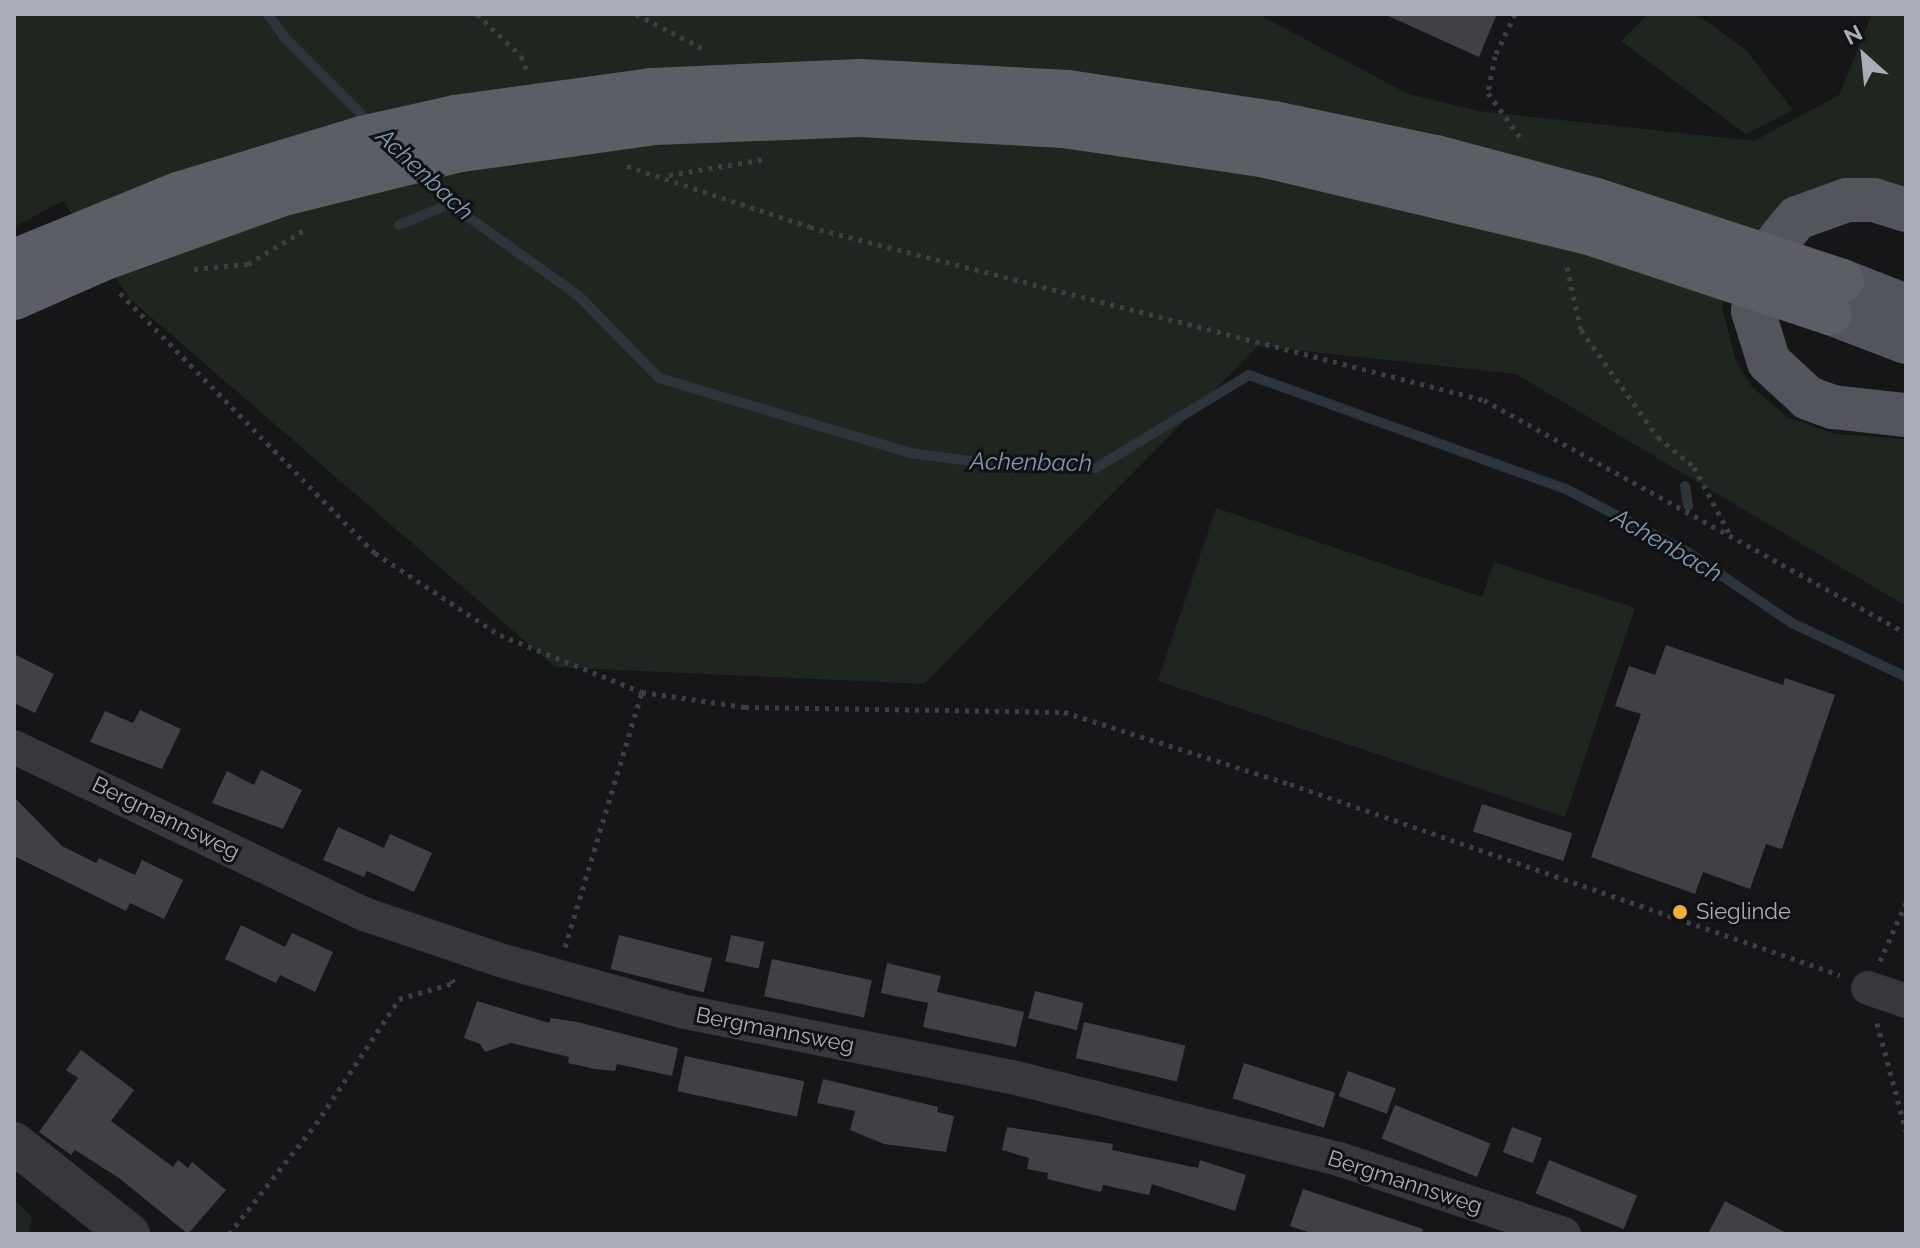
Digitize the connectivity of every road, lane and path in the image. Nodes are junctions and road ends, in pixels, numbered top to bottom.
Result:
1 (1515, 14) edge
2 (1528, 147) dead end
3 (668, 176) dead end
4 (1906, 210) edge
5 (1565, 256) dead end
6 (14, 261) edge
7 (114, 287) dead end
8 (1836, 297) junction
9 (14, 298) edge
10 (1906, 306) edge
11 (1906, 342) edge
12 (1906, 415) edge
13 (1731, 538) junction
14 (1906, 633) edge
15 (642, 692) junction
16 (14, 747) edge
17 (1906, 903) edge
18 (451, 970) dead end
19 (559, 978) junction
20 (1868, 988) junction
21 (1906, 1001) edge
22 (1906, 1131) edge
23 (14, 1143) edge
24 (107, 1227) edge
25 (229, 1234) edge
26 (1564, 1234) edge

1 - 2 path
3 - 13 path
4 - 12 main road
5 - 13 path
6 - 8 highway, bridge
7 - 15 path
8 - 9 highway, bridge
8 - 10 main road
8 - 11 main road
13 - 14 path
15 - 19 path
15 - 20 path
16 - 19 street, Bergmannsweg
17 - 20 path
18 - 25 path
19 - 26 street, Bergmannsweg
20 - 21 street
20 - 22 path
23 - 24 street

